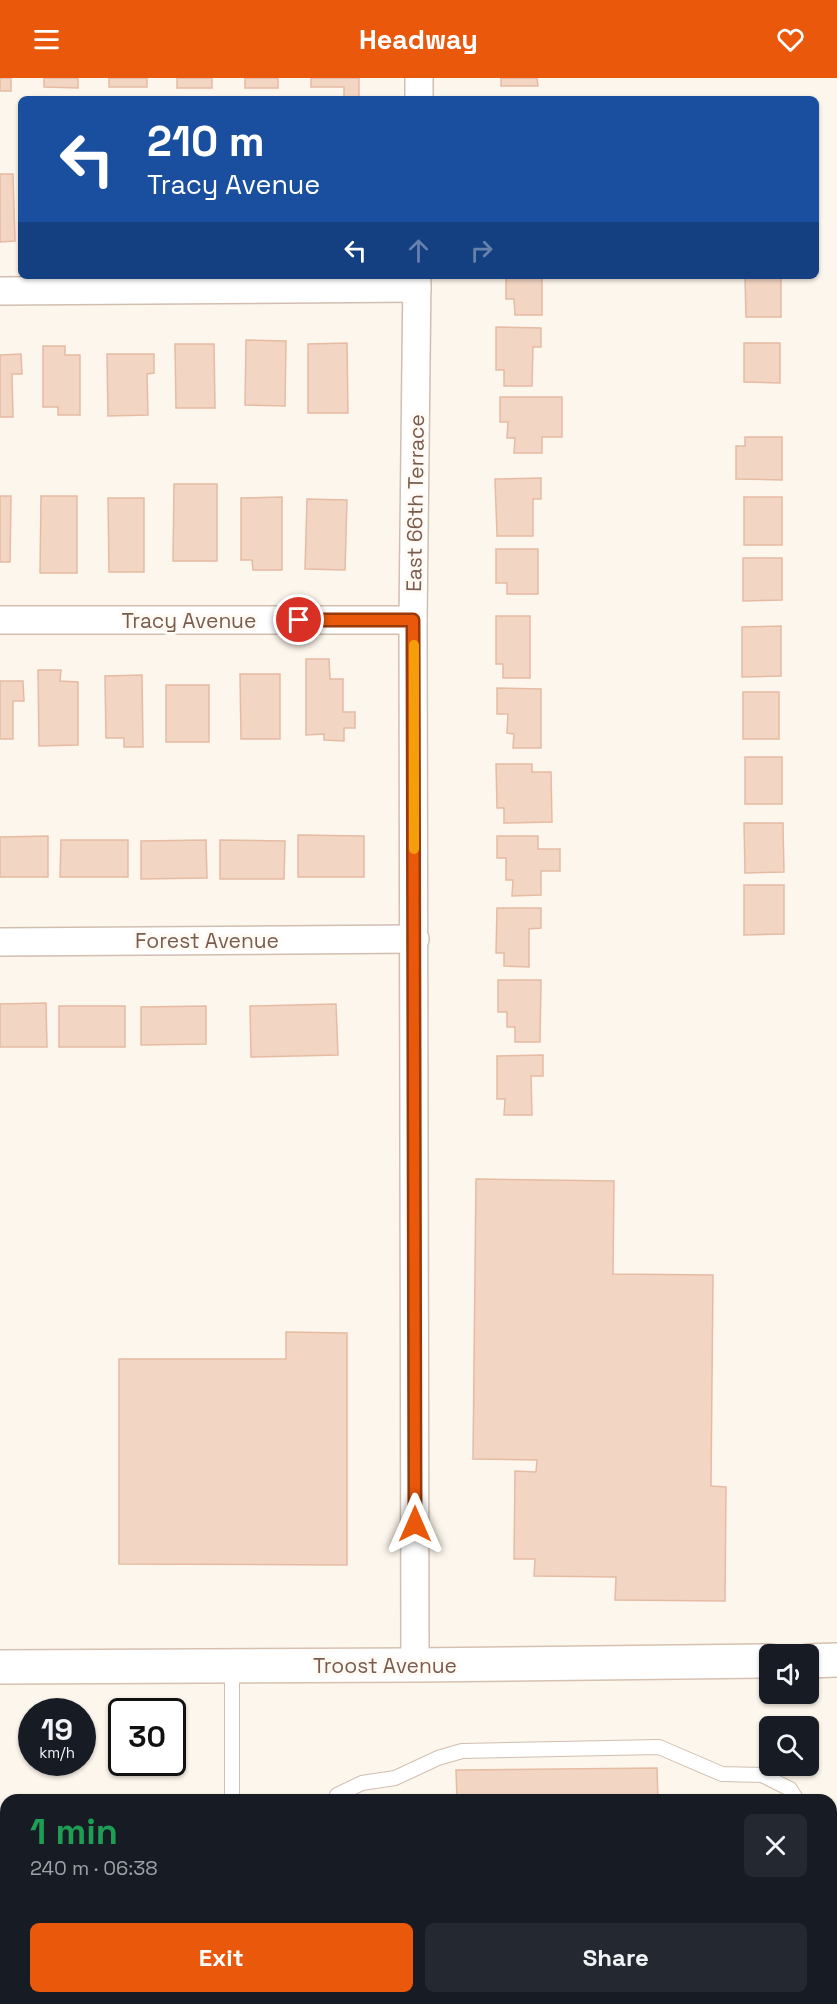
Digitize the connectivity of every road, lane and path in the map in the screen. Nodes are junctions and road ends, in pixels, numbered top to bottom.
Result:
1 (419, 78) edge
2 (418, 96) edge
3 (417, 282) edge
4 (0, 291) edge
5 (0, 620) edge
6 (413, 620) junction
7 (415, 939) junction
8 (0, 942) edge
9 (837, 1660) edge
10 (759, 1661) edge
11 (819, 1661) edge
12 (415, 1665) junction
13 (232, 1666) junction
14 (0, 1667) edge
15 (232, 1794) edge
16 (340, 1794) edge
17 (793, 1794) edge

1 - 2 street
3 - 4 street
3 - 6 street, East 66th Terrace
5 - 6 street, Tracy Avenue
6 - 7 street, East 66th Terrace
7 - 8 street, Forest Avenue
7 - 12 street, East 66th Terrace
9 - 11 main road
10 - 12 main road, Troost Avenue
12 - 13 main road, Troost Avenue
13 - 14 main road, Troost Avenue
13 - 15 lane
16 - 17 lane

